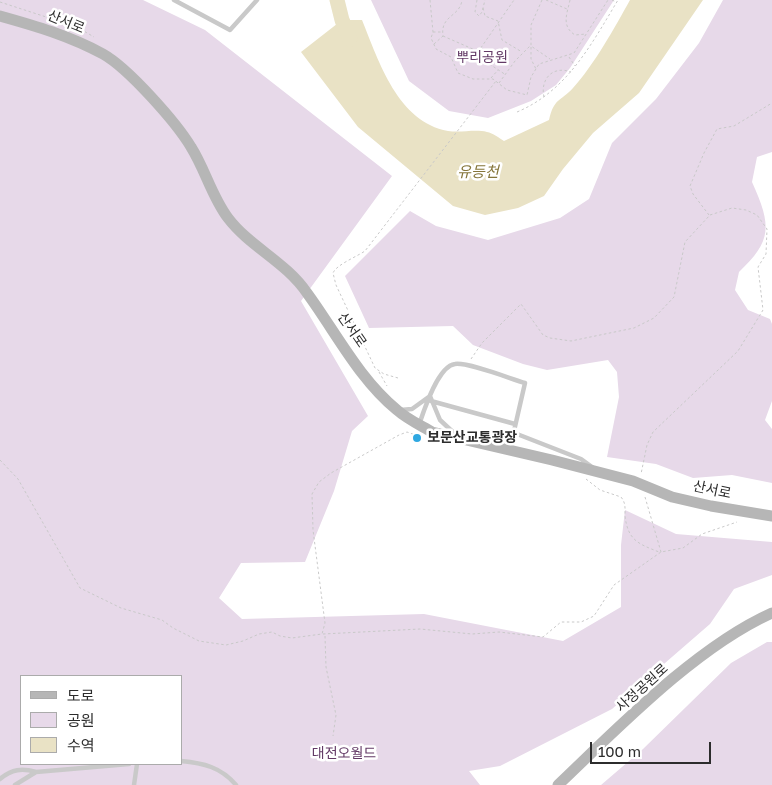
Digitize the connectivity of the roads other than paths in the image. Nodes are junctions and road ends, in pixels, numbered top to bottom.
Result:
1 (174, 0) edge
2 (257, 0) edge
3 (0, 16) edge
4 (430, 399) junction
5 (397, 410) junction
6 (419, 424) junction
7 (515, 424) junction
8 (460, 438) junction
9 (601, 474) junction
10 (772, 516) edge
11 (772, 613) edge
12 (772, 618) edge
13 (753, 621) junction
14 (182, 761) edge
15 (117, 765) edge
16 (137, 765) edge
17 (36, 772) junction
18 (0, 779) edge
19 (15, 785) edge
20 (134, 785) edge
21 (236, 785) edge
22 (558, 785) edge

1 - 2 lane
3 - 5 street, 산서로
4 - 5 lane
4 - 6 lane
4 - 7 lane
4 - 7 lane
4 - 8 lane
5 - 6 street, 산서로
6 - 8 street, 산서로
7 - 9 lane
8 - 9 street, 산서로
9 - 10 street, 산서로
11 - 13 street, 사정공원로
12 - 13 street
13 - 22 street, 사정공원로
14 - 21 lane
15 - 17 lane
16 - 20 lane
17 - 18 lane
17 - 19 lane

